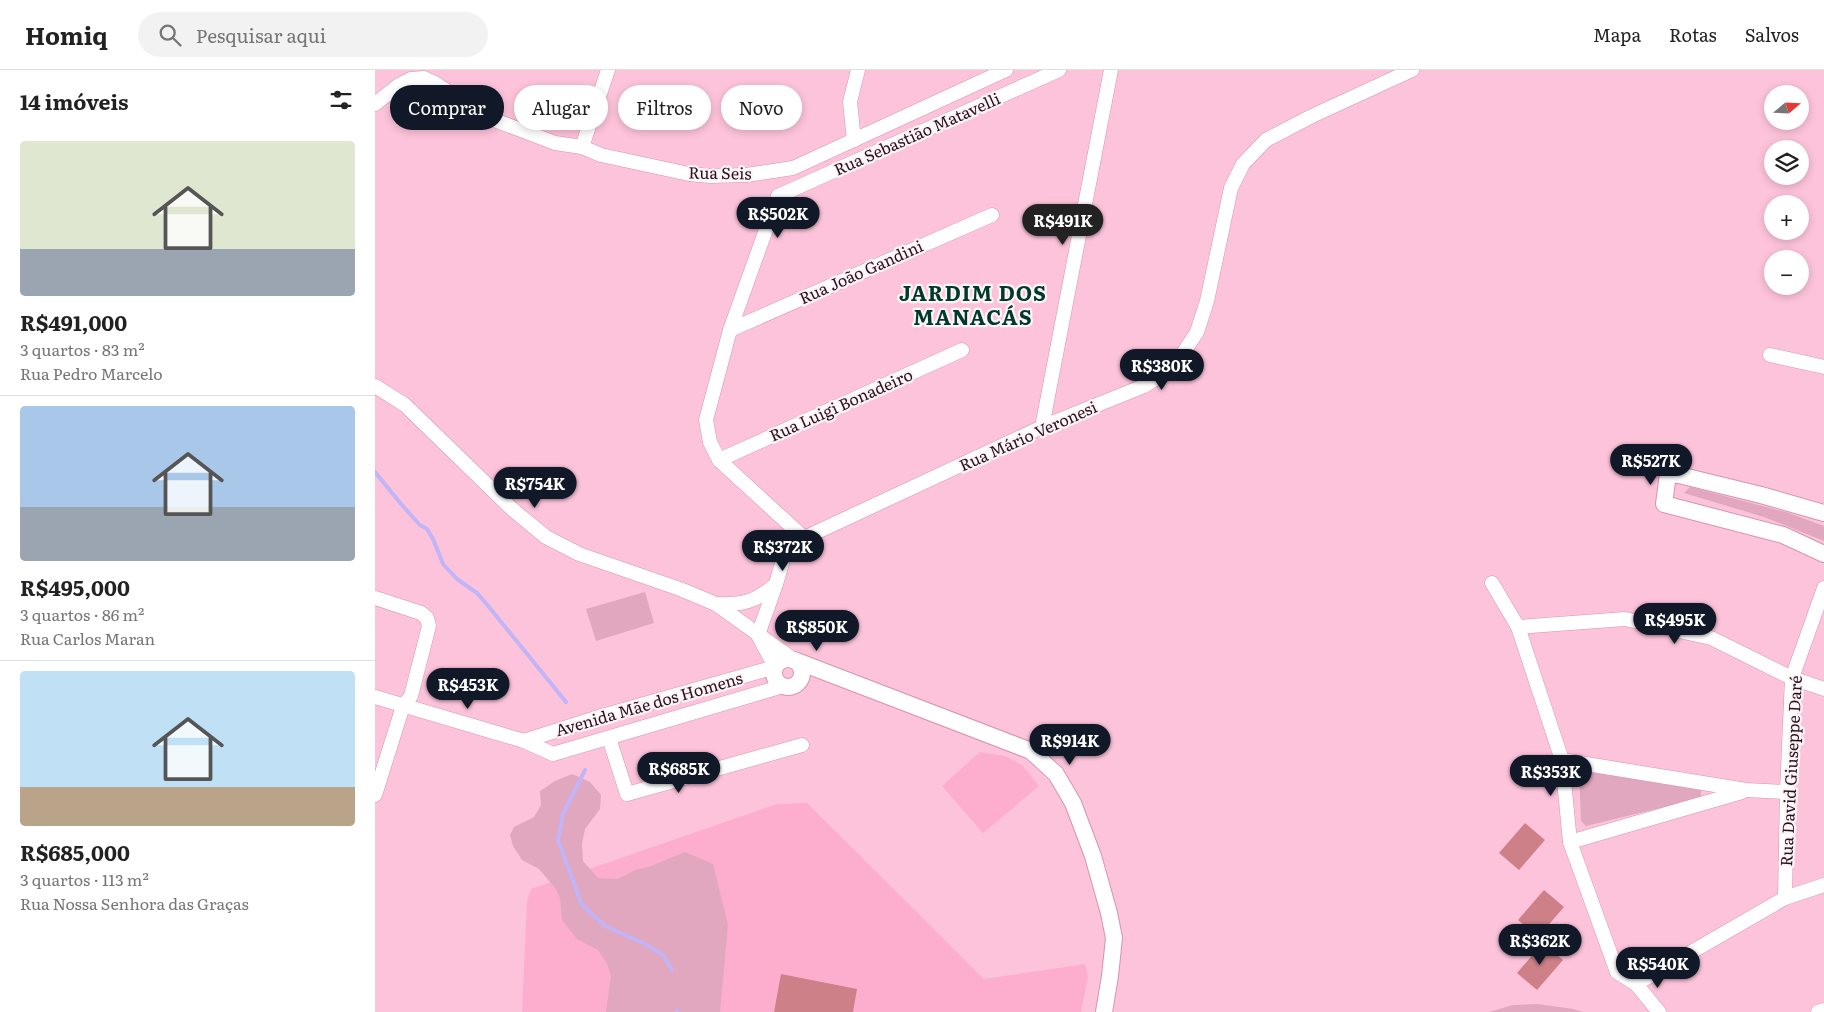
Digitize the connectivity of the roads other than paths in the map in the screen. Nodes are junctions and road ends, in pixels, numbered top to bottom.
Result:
1 (608, 70) edge
2 (858, 70) edge
3 (1006, 70) edge
4 (1059, 70) edge
5 (1111, 70) edge
6 (1412, 70) edge
7 (375, 104) edge
8 (855, 140) junction
9 (582, 147) junction
10 (992, 215) dead end
11 (730, 330) junction
12 (962, 350) dead end
13 (1771, 355) dead end
14 (1824, 368) edge
15 (375, 386) edge
16 (1042, 427) junction
17 (719, 460) junction
18 (1824, 513) edge
19 (804, 538) junction
20 (1824, 554) edge
21 (1493, 583) dead end
22 (775, 584) junction
23 (1824, 588) edge
24 (375, 598) edge
25 (716, 604) junction
26 (1518, 627) junction
27 (759, 635) junction
28 (794, 660) junction
29 (775, 667) junction
30 (830, 674) junction
31 (1792, 678) junction
32 (800, 680) junction
33 (783, 686) junction
34 (1824, 689) edge
35 (375, 697) edge
36 (403, 706) junction
37 (609, 738) junction
38 (524, 741) junction
39 (801, 745) dead end
40 (1562, 760) junction
41 (1746, 790) junction
42 (1787, 792) junction
43 (375, 795) edge
44 (1570, 842) junction
45 (1824, 885) edge
46 (1785, 898) junction
47 (1636, 984) junction
48 (1824, 1010) edge
49 (1103, 1012) edge
50 (1659, 1012) edge
51 (1818, 1012) edge

1 - 9 street
2 - 8 street
3 - 8 street, Rua Seis
4 - 11 street, Rua Sebastião Matavelli
5 - 16 street
6 - 16 street, Rua Mário Veronesi
7 - 9 street, Rua Seis
8 - 9 street, Rua Seis
10 - 11 street, Rua João Gandini
11 - 17 street, Rua Sebastião Matavelli
12 - 17 street, Rua Luigi Bonadeiro
13 - 14 street
15 - 25 street
16 - 19 street, Rua Mário Veronesi
17 - 19 street, Rua Sebastião Matavelli
18 - 20 street
19 - 22 street, Rua Mário Veronesi
21 - 26 street
22 - 25 street
22 - 27 street, Rua Mário Veronesi
23 - 31 street, Rua David Giuseppe Daré
24 - 36 street
25 - 27 street
26 - 31 street
26 - 40 street
27 - 28 street
27 - 29 street
28 - 29 street
28 - 30 street
28 - 32 street
29 - 33 street
29 - 38 street, Avenida Mãe dos Homens
30 - 32 street
30 - 49 street
31 - 34 street
31 - 42 street, Rua David Giuseppe Daré
32 - 33 street
33 - 37 street, Avenida Mãe dos Homens
35 - 36 street, Avenida Mãe dos Homens
36 - 38 street, Avenida Mãe dos Homens
36 - 43 street
37 - 38 street, Avenida Mãe dos Homens
37 - 39 street
40 - 41 street
40 - 44 street
41 - 42 street
41 - 44 street
42 - 46 street, Rua David Giuseppe Daré
44 - 47 street
45 - 46 street
46 - 47 street
47 - 50 street
48 - 51 street

